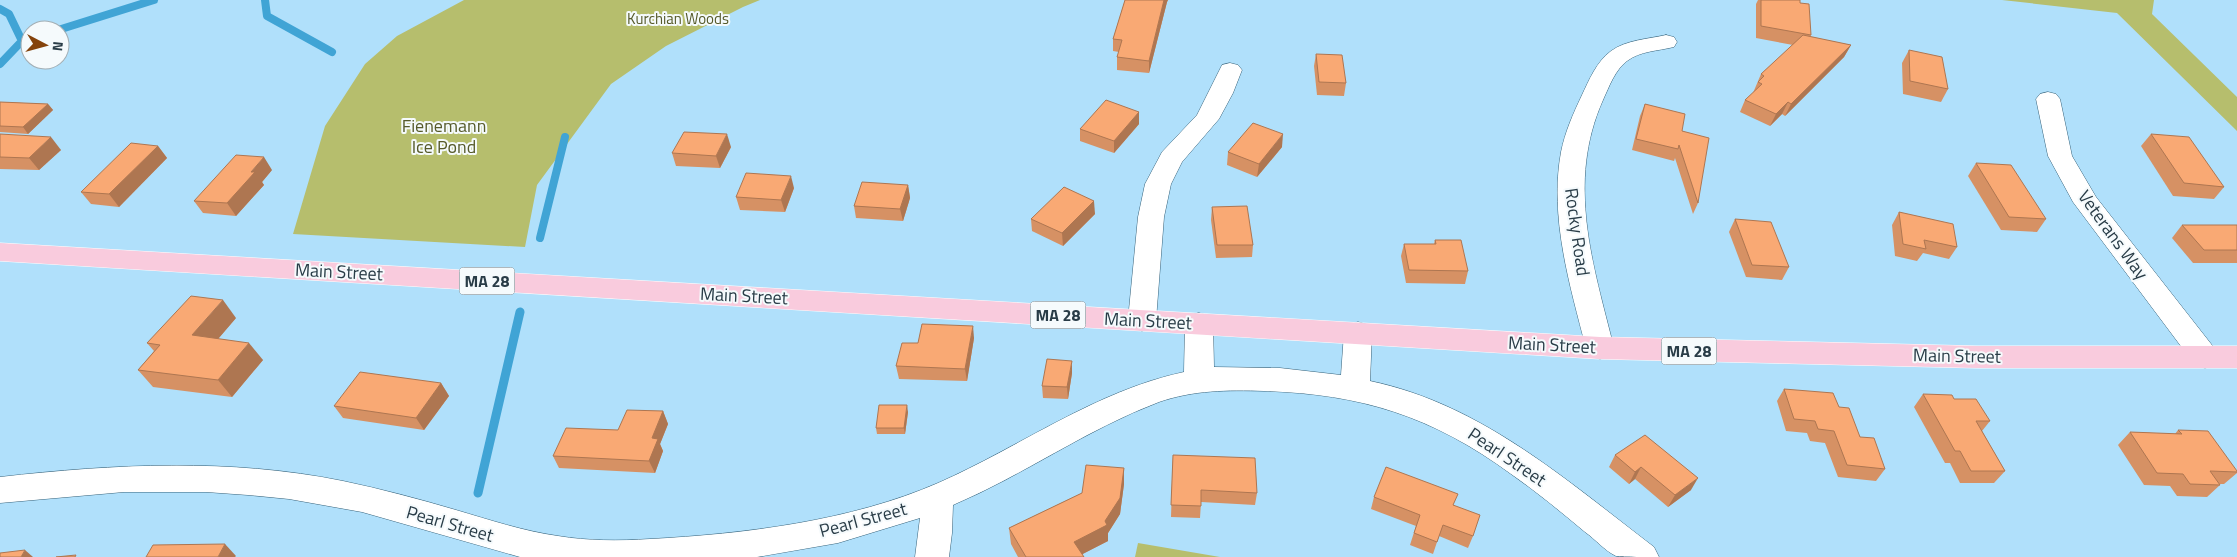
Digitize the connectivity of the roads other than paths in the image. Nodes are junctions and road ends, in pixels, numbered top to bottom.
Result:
1 (1666, 42) dead end
2 (1230, 70) dead end
3 (2048, 99) dead end
4 (0, 252) edge
5 (1142, 320) junction
6 (1199, 324) junction
7 (1358, 333) junction
8 (1600, 348) junction
9 (2205, 357) junction
10 (2237, 357) edge
11 (1199, 380) junction
12 (1355, 389) junction
13 (0, 490) edge
14 (936, 498) junction
15 (932, 557) edge
16 (1642, 557) edge

1 - 8 street, Rocky Road
2 - 5 street
3 - 9 street, Veterans Way
4 - 5 main road, Main Street / MA 28
5 - 6 main road, Main Street / MA 28
6 - 7 main road, Main Street / MA 28
6 - 11 street
7 - 8 main road, Main Street / MA 28
7 - 12 street
8 - 9 main road, Main Street / MA 28
9 - 10 main road, Main Street / MA 28
11 - 12 street, Pearl Street
11 - 14 street, Pearl Street
12 - 16 street, Pearl Street
13 - 14 street, Pearl Street
14 - 15 street

